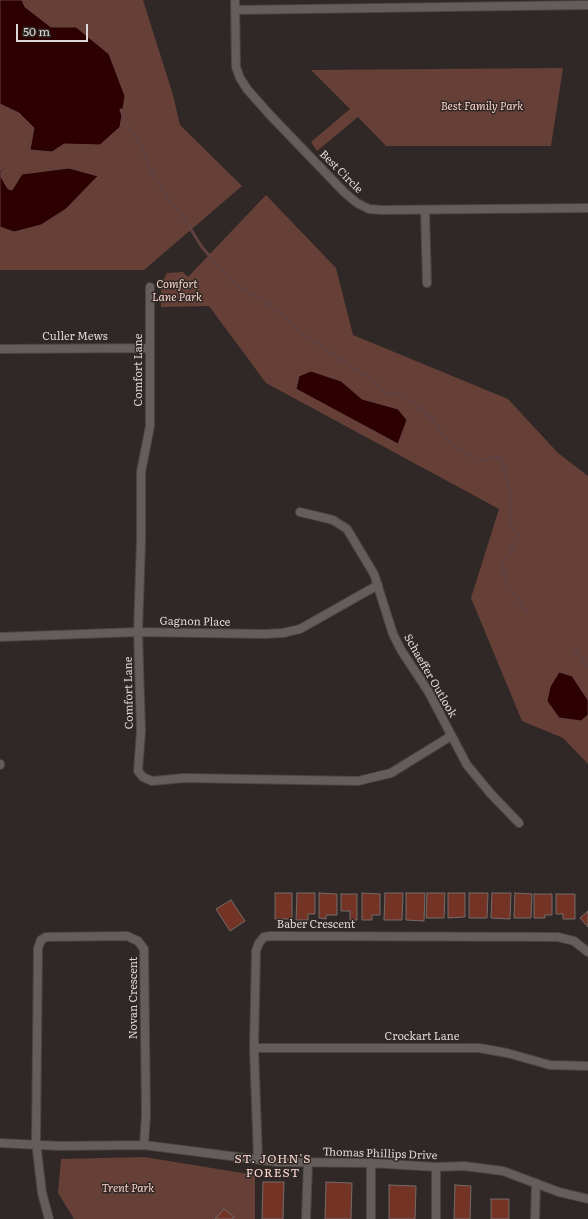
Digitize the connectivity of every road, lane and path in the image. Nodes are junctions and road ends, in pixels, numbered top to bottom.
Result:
1 (235, 0) edge
2 (588, 5) edge
3 (235, 10) junction
4 (588, 208) edge
5 (425, 211) junction
6 (427, 284) dead end
7 (150, 287) dead end
8 (0, 348) edge
9 (150, 348) junction
10 (300, 512) dead end
11 (378, 586) junction
12 (138, 632) junction
13 (0, 637) edge
14 (451, 736) junction
15 (519, 823) dead end
16 (588, 952) edge
17 (254, 1048) junction
18 (588, 1066) edge
19 (0, 1143) edge
20 (36, 1145) junction
21 (144, 1145) junction
22 (258, 1159) junction
23 (308, 1163) junction
24 (371, 1163) junction
25 (436, 1168) junction
26 (536, 1183) junction
27 (588, 1199) edge
28 (49, 1219) edge
29 (306, 1219) edge
30 (371, 1219) edge
31 (436, 1219) edge
32 (536, 1219) edge

1 - 3 street, Best Circle
2 - 3 street
3 - 5 street, Best Circle
4 - 5 street, Best Circle
5 - 6 street
7 - 9 street, Comfort Lane
8 - 9 street, Culler Mews
9 - 12 street, Comfort Lane
10 - 11 street, Schaeffer Outlook
11 - 12 street, Gagnon Place
11 - 14 street, Schaeffer Outlook
12 - 13 street, Gagnon Place
12 - 14 street, Comfort Lane
14 - 15 street, Schaeffer Outlook
16 - 17 street, Baber Crescent
17 - 18 street, Crockart Lane
17 - 22 street, Baber Crescent
19 - 20 street, Thomas Phillips Drive
20 - 21 street, Thomas Phillips Drive
20 - 21 street, Novan Crescent
20 - 28 street
21 - 22 street, Thomas Phillips Drive
22 - 23 street, Thomas Phillips Drive
23 - 24 street, Thomas Phillips Drive
23 - 29 street
24 - 25 street, Thomas Phillips Drive
24 - 30 street
25 - 26 street, Thomas Phillips Drive
25 - 31 street
26 - 27 street, Thomas Phillips Drive
26 - 32 street

